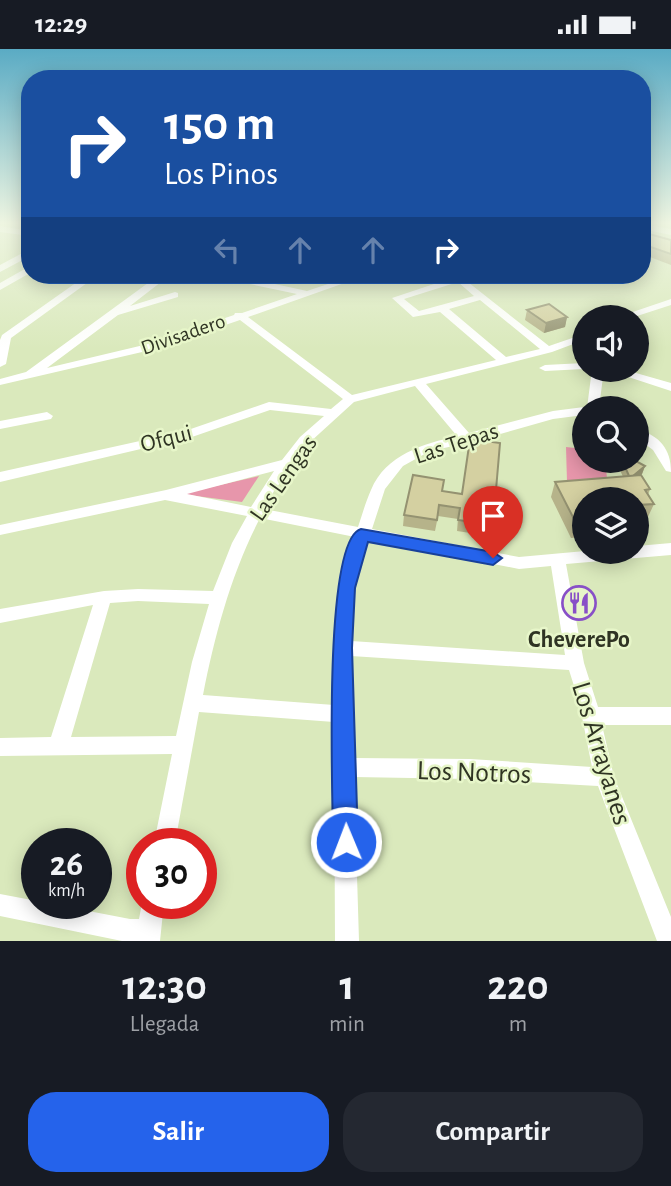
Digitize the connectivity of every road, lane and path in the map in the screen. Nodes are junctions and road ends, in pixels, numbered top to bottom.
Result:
1 (21, 274) edge
2 (80, 284) edge
3 (152, 284) edge
4 (262, 284) edge
5 (334, 284) edge
6 (436, 284) edge
7 (465, 284) edge
8 (0, 287) edge
9 (304, 293) junction
10 (175, 295) dead end
11 (481, 297) junction
12 (671, 302) edge
13 (649, 309) edge
14 (444, 310) dead end
15 (239, 315) junction
16 (105, 317) junction
17 (572, 341) edge
18 (548, 349) junction
19 (504, 361) junction
20 (0, 364) edge
21 (572, 366) edge
22 (545, 367) dead end
23 (26, 378) junction
24 (417, 381) junction
25 (649, 381) edge
26 (0, 382) edge
27 (671, 387) edge
28 (350, 399) junction
29 (331, 413) junction
30 (572, 413) edge
31 (47, 416) dead end
32 (0, 425) edge
33 (467, 439) junction
34 (649, 440) edge
35 (288, 463) junction
36 (671, 468) edge
37 (0, 477) edge
38 (165, 495) junction
39 (253, 514) junction
40 (0, 530) edge
41 (361, 535) junction
42 (671, 549) edge
43 (558, 560) junction
44 (104, 597) junction
45 (217, 598) junction
46 (0, 616) edge
47 (342, 648) junction
48 (575, 663) junction
49 (194, 703) junction
50 (344, 714) junction
51 (591, 716) junction
52 (671, 716) edge
53 (184, 745) junction
54 (0, 747) edge
55 (58, 747) junction
56 (345, 767) junction
57 (604, 777) junction
58 (168, 828) edge
59 (0, 905) edge
60 (148, 935) edge
61 (347, 941) edge
62 (669, 941) edge

1 - 8 street
2 - 20 street
3 - 16 street
4 - 9 street
5 - 9 street, Divisadero
6 - 11 street
7 - 11 street
9 - 15 street, Divisadero
10 - 16 street
11 - 18 street
12 - 13 street
14 - 19 street
15 - 23 street, Divisadero
15 - 28 street
16 - 23 street
17 - 18 street, Las Lengas
18 - 19 street, Las Lengas
19 - 24 street, Las Lengas
21 - 22 street
23 - 26 street, Divisadero
24 - 28 street, Las Lengas
24 - 33 street
25 - 27 street
28 - 29 street, Las Lengas
29 - 35 street, Las Lengas
29 - 37 street, Ofqui
30 - 33 street, Las Tepas
31 - 32 street
33 - 41 street, Las Tepas
34 - 36 street
35 - 38 street
35 - 39 street, Las Lengas
38 - 39 street
38 - 40 street
39 - 41 street
39 - 45 street, Las Lengas
41 - 43 street
41 - 47 street, Las Tepas
42 - 43 street
43 - 48 street, Los Arrayanes
44 - 45 street
44 - 46 street
44 - 55 street
45 - 49 street, Las Lengas
47 - 48 street
47 - 50 street, Las Tepas
48 - 51 street, Los Arrayanes
49 - 50 street
49 - 53 street, Las Lengas
50 - 56 street, Las Tepas
51 - 52 street
51 - 57 street, Los Arrayanes
53 - 55 street
53 - 58 street, Las Lengas
54 - 55 street
56 - 57 street, Los Notros
56 - 61 street, Las Tepas
57 - 62 street, Los Arrayanes
59 - 60 street

